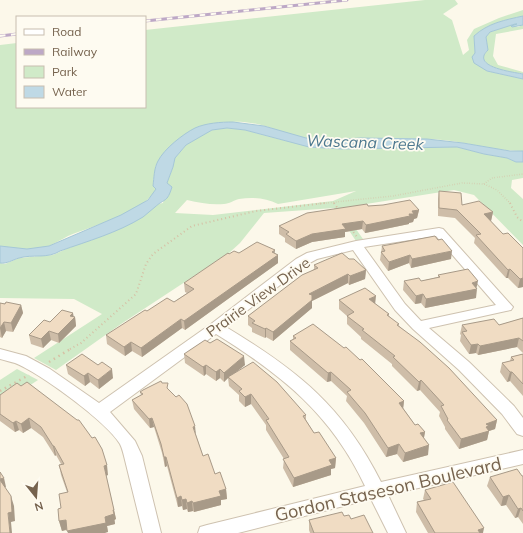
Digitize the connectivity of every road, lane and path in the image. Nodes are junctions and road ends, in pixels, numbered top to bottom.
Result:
1 (523, 174) edge
2 (484, 184) junction
3 (334, 203) junction
4 (342, 214) edge
5 (523, 222) edge
6 (350, 226) edge
7 (359, 244) junction
8 (418, 326) junction
9 (216, 327) junction
10 (0, 354) edge
11 (38, 369) junction
12 (0, 391) edge
13 (100, 411) junction
14 (523, 430) edge
15 (523, 457) edge
16 (375, 491) junction
17 (152, 533) edge
18 (207, 533) edge
19 (397, 533) edge

1 - 2 path
2 - 3 path
2 - 5 path
3 - 4 path
3 - 11 path
6 - 7 path
7 - 8 street
7 - 8 street, Prairie View Drive
7 - 9 street, Prairie View Drive
8 - 14 street
9 - 13 street, Prairie View Drive
9 - 16 street
10 - 11 street
11 - 12 path
11 - 13 street
13 - 17 street
15 - 16 street, Gordon Staseson Boulevard
16 - 18 street, Gordon Staseson Boulevard
16 - 19 street

